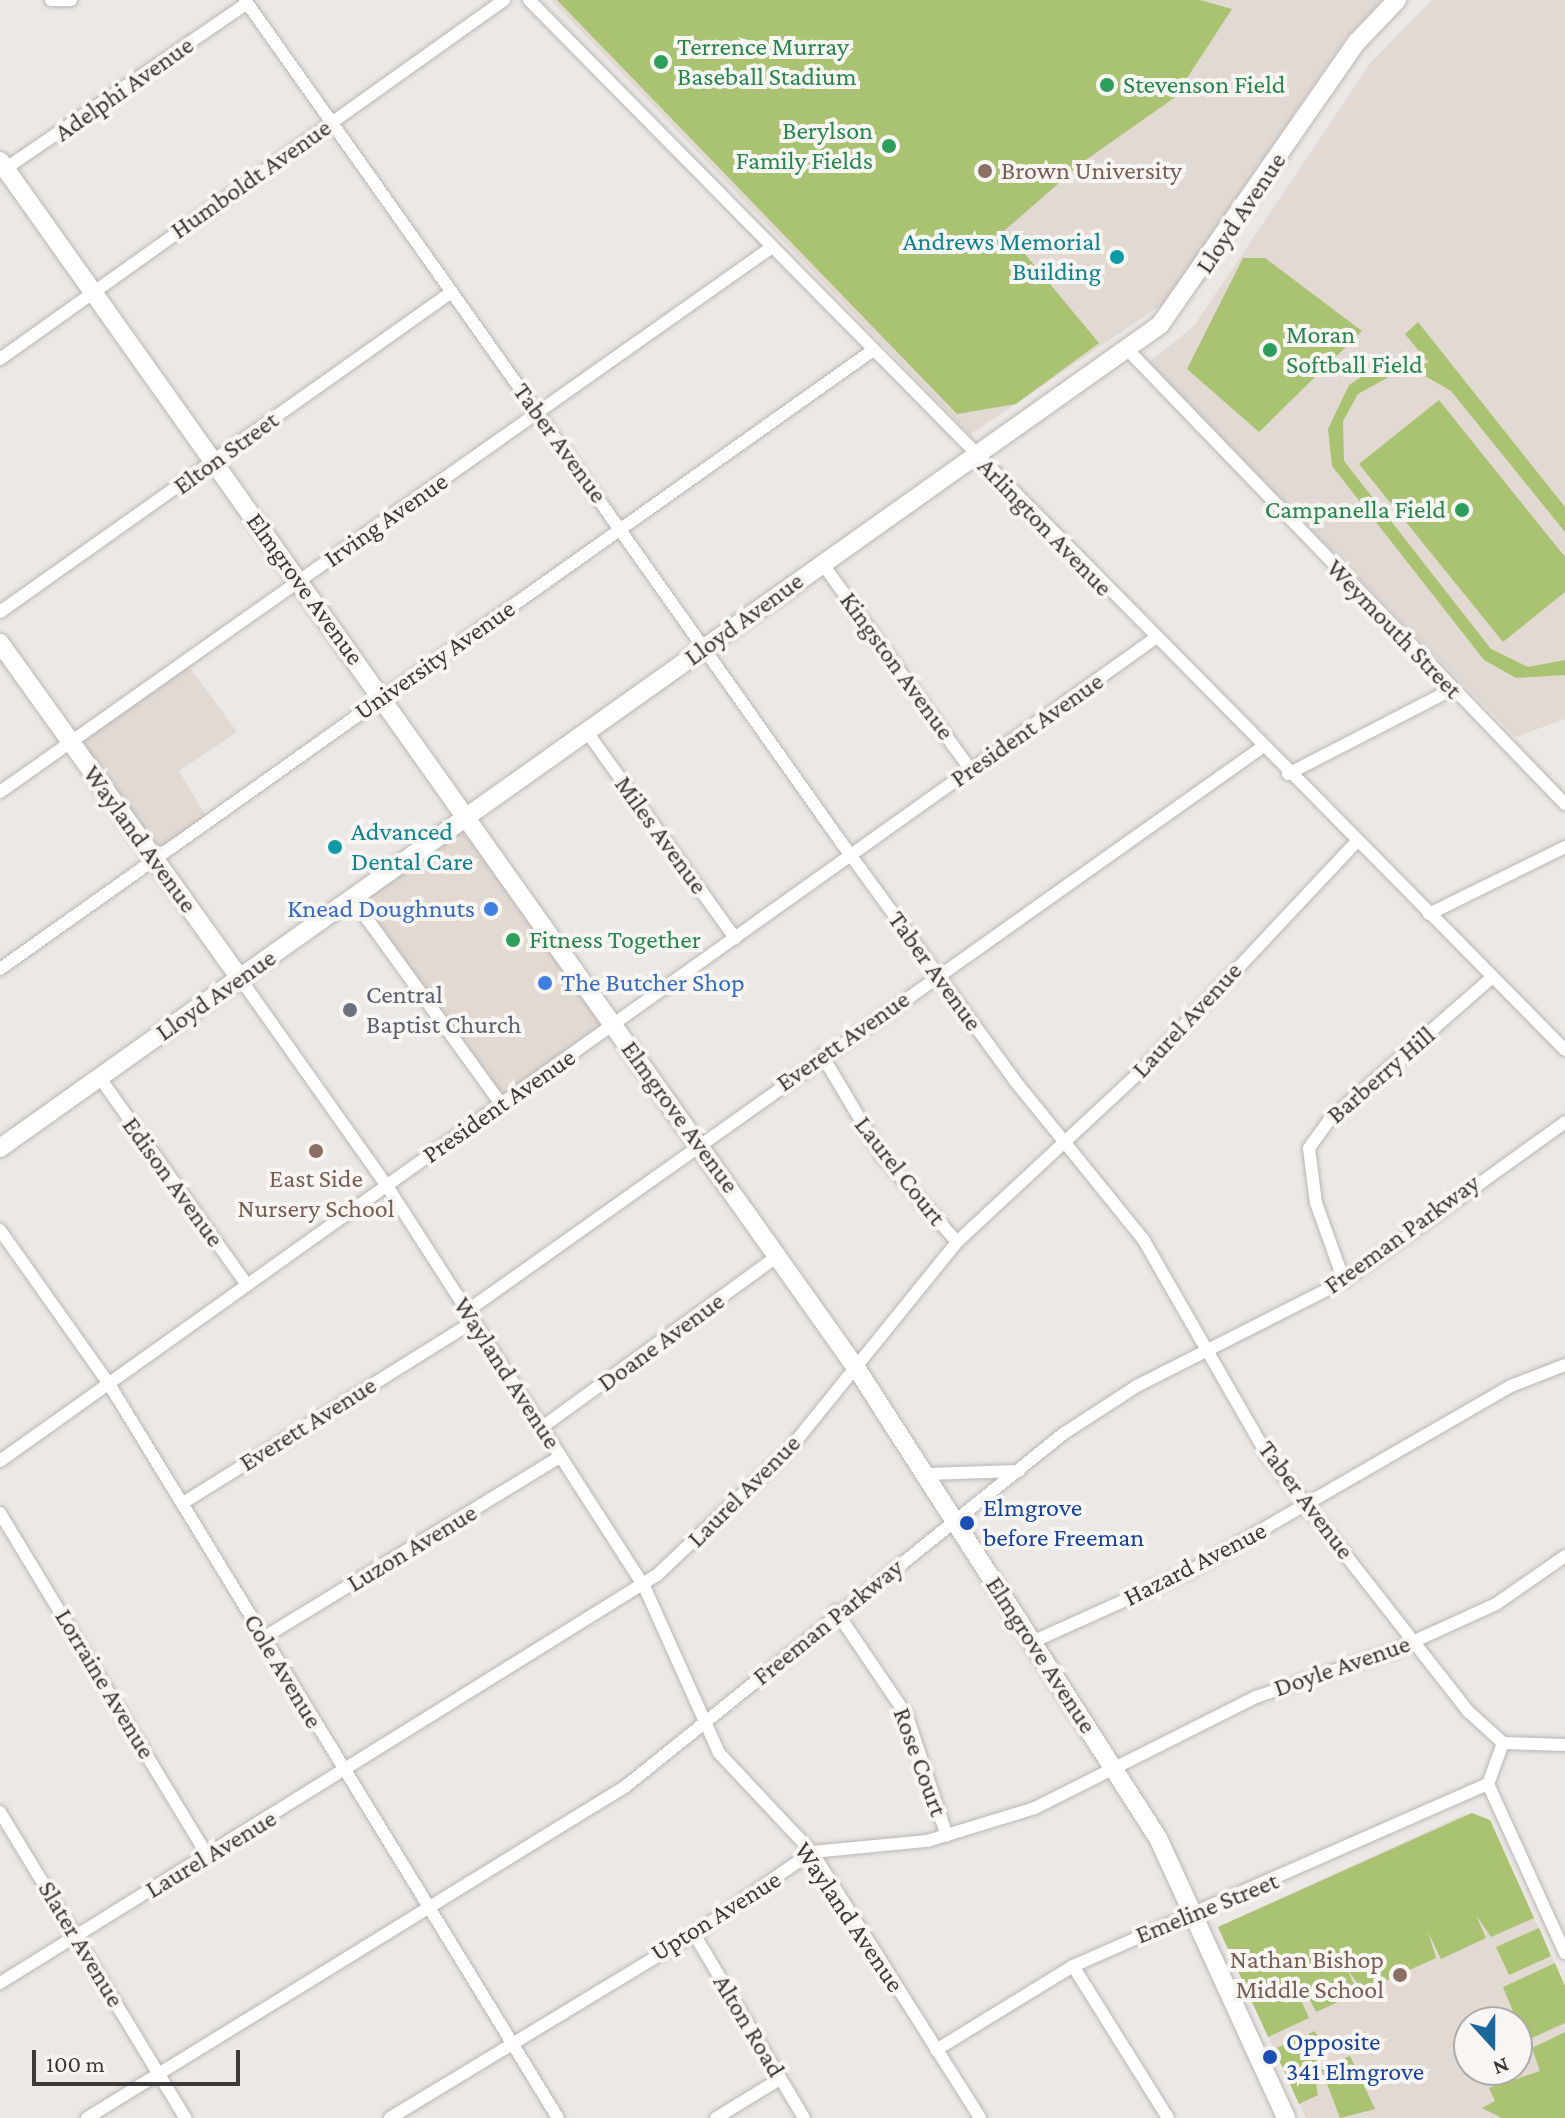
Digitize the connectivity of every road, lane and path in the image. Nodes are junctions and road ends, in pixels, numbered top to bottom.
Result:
1 (51, 0) edge
2 (71, 0) edge
3 (504, 0) edge
4 (529, 0) edge
5 (1397, 0) edge
6 (246, 2) edge
7 (333, 121) junction
8 (2, 167) edge
9 (772, 247) junction
10 (93, 292) junction
11 (450, 293) junction
12 (1126, 348) junction
13 (872, 351) junction
14 (0, 359) edge
15 (538, 412) junction
16 (976, 456) junction
17 (214, 462) junction
18 (621, 528) junction
19 (822, 563) junction
20 (300, 581) junction
21 (0, 612) edge
22 (1154, 639) junction
23 (0, 643) edge
24 (708, 648) junction
25 (1451, 690) junction
26 (382, 697) junction
27 (587, 732) junction
28 (71, 742) junction
29 (1261, 748) junction
30 (971, 770) junction
31 (1288, 774) junction
32 (0, 792) edge
33 (1565, 804) edge
34 (466, 817) junction
35 (1357, 841) junction
36 (1565, 847) edge
37 (851, 855) junction
38 (155, 859) junction
39 (352, 898) junction
40 (1429, 914) junction
41 (735, 938) junction
42 (0, 969) edge
43 (937, 974) junction
44 (239, 977) junction
45 (1491, 978) junction
46 (614, 1024) junction
47 (1565, 1050) edge
48 (822, 1055) junction
49 (100, 1078) junction
50 (501, 1104) junction
51 (1565, 1122) edge
52 (1065, 1142) junction
53 (700, 1145) junction
54 (0, 1148) edge
55 (387, 1186) junction
56 (0, 1230) edge
57 (957, 1242) junction
58 (779, 1255) junction
59 (1344, 1281) junction
60 (247, 1285) junction
61 (471, 1316) junction
62 (1209, 1349) junction
63 (1565, 1365) edge
64 (857, 1369) junction
65 (109, 1384) junction
66 (541, 1428) junction
67 (560, 1457) junction
68 (0, 1461) edge
69 (1019, 1471) junction
70 (925, 1474) junction
71 (183, 1503) junction
72 (1308, 1506) junction
73 (0, 1513) edge
74 (955, 1522) junction
75 (1565, 1556) edge
76 (644, 1586) junction
77 (836, 1611) junction
78 (263, 1638) junction
79 (1415, 1641) junction
80 (1032, 1642) junction
81 (701, 1725) junction
82 (1503, 1743) junction
83 (1565, 1745) edge
84 (1114, 1770) junction
85 (345, 1772) junction
86 (1488, 1784) junction
87 (0, 1812) edge
88 (947, 1836) junction
89 (812, 1852) junction
90 (208, 1856) junction
91 (428, 1909) junction
92 (1193, 1914) junction
93 (694, 1934) junction
94 (76, 1937) junction
95 (1565, 1953) edge
96 (1073, 1966) junction
97 (0, 1983) edge
98 (512, 2044) junction
99 (936, 2050) junction
100 (159, 2074) junction
101 (780, 2079) junction
102 (87, 2118) edge
103 (185, 2118) edge
104 (390, 2118) edge
105 (558, 2118) edge
106 (716, 2118) edge
107 (804, 2118) edge
108 (980, 2118) edge
109 (1168, 2118) edge
110 (1286, 2118) edge

1 - 2 street
3 - 7 street, Humboldt Avenue
4 - 9 street, Arlington Avenue
5 - 12 street, Lloyd Avenue
6 - 7 street, Taber Avenue
6 - 8 street, Adelphi Avenue
7 - 10 street, Humboldt Avenue
7 - 11 street, Taber Avenue
8 - 10 street, Elmgrove Avenue
9 - 13 street, Arlington Avenue
9 - 15 street, Irving Avenue
10 - 14 street, Humboldt Avenue
10 - 17 street, Elmgrove Avenue
11 - 15 street, Taber Avenue
11 - 17 street, Elton Street
12 - 16 street, Lloyd Avenue
12 - 25 street, Weymouth Street
13 - 16 street, Arlington Avenue
13 - 18 street, University Avenue
15 - 18 street, Taber Avenue
15 - 20 street, Irving Avenue
16 - 19 street, Lloyd Avenue
16 - 22 street, Arlington Avenue
17 - 20 street, Elmgrove Avenue
17 - 21 street, Elton Street
18 - 24 street, Taber Avenue
18 - 26 street, University Avenue
19 - 24 street, Lloyd Avenue
19 - 30 street, Kingston Avenue
20 - 26 street, Elmgrove Avenue
20 - 28 street, Irving Avenue
22 - 29 street, Arlington Avenue
22 - 30 street, President Avenue
23 - 28 street, Wayland Avenue
24 - 27 street, Lloyd Avenue
24 - 37 street, Taber Avenue
25 - 31 street
25 - 33 street, Weymouth Street
26 - 34 street, Elmgrove Avenue
26 - 38 street, University Avenue
27 - 34 street, Lloyd Avenue
27 - 41 street, Miles Avenue
28 - 32 street, Irving Avenue
28 - 38 street, Wayland Avenue
29 - 31 street, Arlington Avenue
29 - 43 street, Everett Avenue
30 - 37 street, President Avenue
31 - 35 street, Arlington Avenue
34 - 39 street, Lloyd Avenue
34 - 46 street, Elmgrove Avenue
35 - 40 street, Arlington Avenue
35 - 52 street, Laurel Avenue
36 - 40 street
37 - 41 street, President Avenue
37 - 43 street, Taber Avenue
38 - 42 street, University Avenue
38 - 44 street, Wayland Avenue
39 - 44 street, Lloyd Avenue
39 - 50 street
40 - 45 street, Arlington Avenue
41 - 46 street, President Avenue
43 - 48 street, Everett Avenue
43 - 52 street, Taber Avenue
44 - 49 street, Lloyd Avenue
44 - 55 street, Wayland Avenue
45 - 47 street, Arlington Avenue
45 - 59 street, Barberry Hill
46 - 50 street, President Avenue
46 - 53 street, Elmgrove Avenue
48 - 53 street, Everett Avenue
48 - 57 street, Laurel Court
49 - 54 street, Lloyd Avenue
49 - 60 street, Edison Avenue
50 - 55 street, President Avenue
51 - 59 street, Freeman Parkway
52 - 57 street, Laurel Avenue
52 - 62 street, Taber Avenue
53 - 58 street, Elmgrove Avenue
53 - 61 street, Everett Avenue
55 - 60 street, President Avenue
55 - 61 street, Wayland Avenue
56 - 65 street, Cole Avenue
57 - 64 street, Laurel Avenue
58 - 64 street, Elmgrove Avenue
58 - 66 street, Doane Avenue
59 - 62 street, Freeman Parkway
60 - 65 street, President Avenue
61 - 66 street, Wayland Avenue
61 - 71 street, Everett Avenue
62 - 69 street, Freeman Parkway
62 - 72 street, Taber Avenue
63 - 72 street, Hazard Avenue
64 - 70 street, Elmgrove Avenue
64 - 76 street, Laurel Avenue
65 - 68 street, President Avenue
65 - 71 street, Cole Avenue
66 - 67 street, Wayland Avenue
67 - 76 street, Wayland Avenue
67 - 78 street, Luzon Avenue
69 - 70 street
69 - 74 street, Freeman Parkway
70 - 74 street, Elmgrove Avenue
71 - 78 street, Cole Avenue
72 - 79 street, Taber Avenue
72 - 80 street, Hazard Avenue
73 - 90 street, Lorraine Avenue
74 - 77 street, Freeman Parkway
74 - 80 street, Elmgrove Avenue
75 - 79 street, Doyle Avenue
76 - 81 street, Wayland Avenue
76 - 85 street, Laurel Avenue
77 - 81 street, Freeman Parkway
77 - 88 street, Rose Court
78 - 85 street, Cole Avenue
79 - 82 street, Taber Avenue
79 - 84 street, Doyle Avenue
80 - 84 street, Elmgrove Avenue
81 - 89 street, Wayland Avenue
81 - 91 street, Freeman Parkway
82 - 83 street
82 - 86 street
84 - 88 street, Upton Avenue
84 - 92 street, Elmgrove Avenue
85 - 90 street, Laurel Avenue
85 - 91 street, Cole Avenue
86 - 92 street, Emeline Street
86 - 95 street
87 - 94 street, Slater Avenue
88 - 89 street, Upton Avenue
89 - 93 street, Upton Avenue
89 - 99 street, Wayland Avenue
90 - 94 street, Laurel Avenue
91 - 98 street, Cole Avenue
91 - 100 street, Freeman Parkway
92 - 96 street, Emeline Street
92 - 110 street, Elmgrove Avenue
93 - 98 street, Upton Avenue
93 - 101 street, Alton Road
94 - 97 street, Laurel Avenue
94 - 100 street, Slater Avenue
96 - 99 street, Emeline Street
96 - 109 street
98 - 104 street, Upton Avenue
98 - 105 street, Cole Avenue
99 - 108 street, Wayland Avenue
100 - 102 street, Freeman Parkway
100 - 103 street, Slater Avenue
101 - 106 street
101 - 107 street, Alton Road

